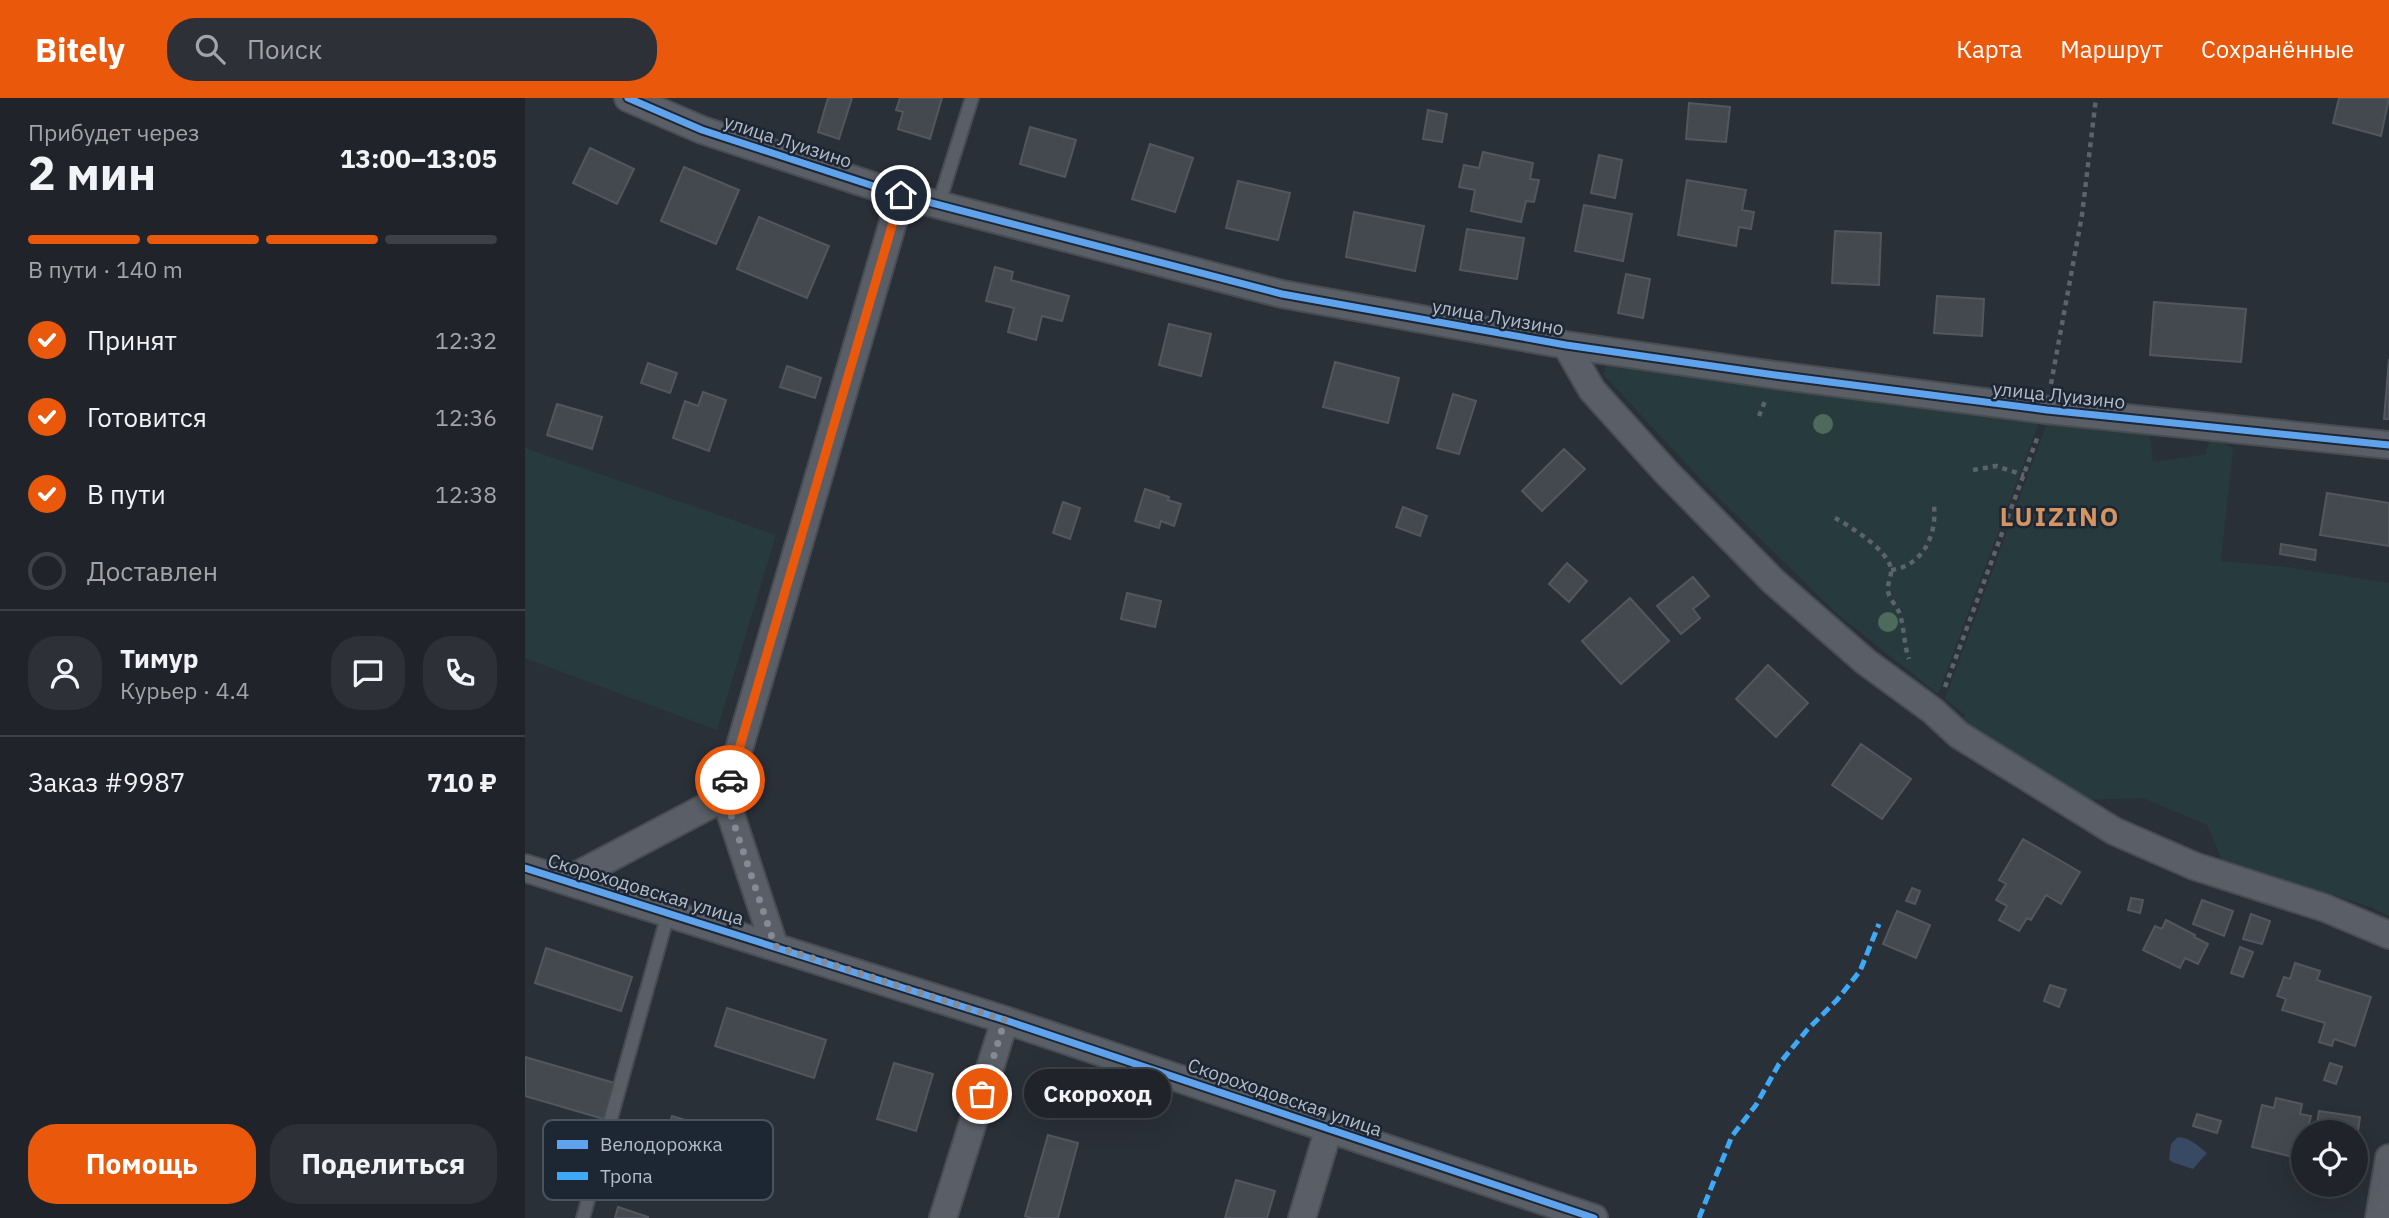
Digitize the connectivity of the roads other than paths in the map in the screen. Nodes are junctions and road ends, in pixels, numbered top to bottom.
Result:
1 (628, 98) edge
2 (972, 98) edge
3 (901, 195) junction
4 (938, 206) junction
5 (1566, 345) junction
6 (2389, 445) edge
7 (725, 797) junction
8 (525, 868) edge
9 (566, 881) junction
10 (668, 914) junction
11 (2389, 935) edge
12 (775, 946) junction
13 (1005, 1020) junction
14 (610, 1120) edge
15 (1329, 1128) junction
16 (2389, 1158) edge
17 (588, 1200) edge
18 (583, 1218) edge
19 (943, 1218) edge
20 (1302, 1218) edge
21 (1594, 1218) edge
22 (2379, 1218) edge

1 - 3 street, улица Луизино
2 - 4 lane
3 - 4 street, улица Луизино
3 - 7 street
4 - 5 street, улица Луизино
5 - 6 street, улица Луизино
5 - 11 street, улица Луизино
7 - 9 street
7 - 12 street
8 - 9 street, Скороходовская улица
9 - 10 street, Скороходовская улица
10 - 12 street, Скороходовская улица
10 - 14 lane
12 - 13 street, Скороходовская улица
13 - 15 street, Скороходовская улица
13 - 19 street
15 - 20 street
15 - 21 street, Скороходовская улица
16 - 22 street
17 - 18 lane

